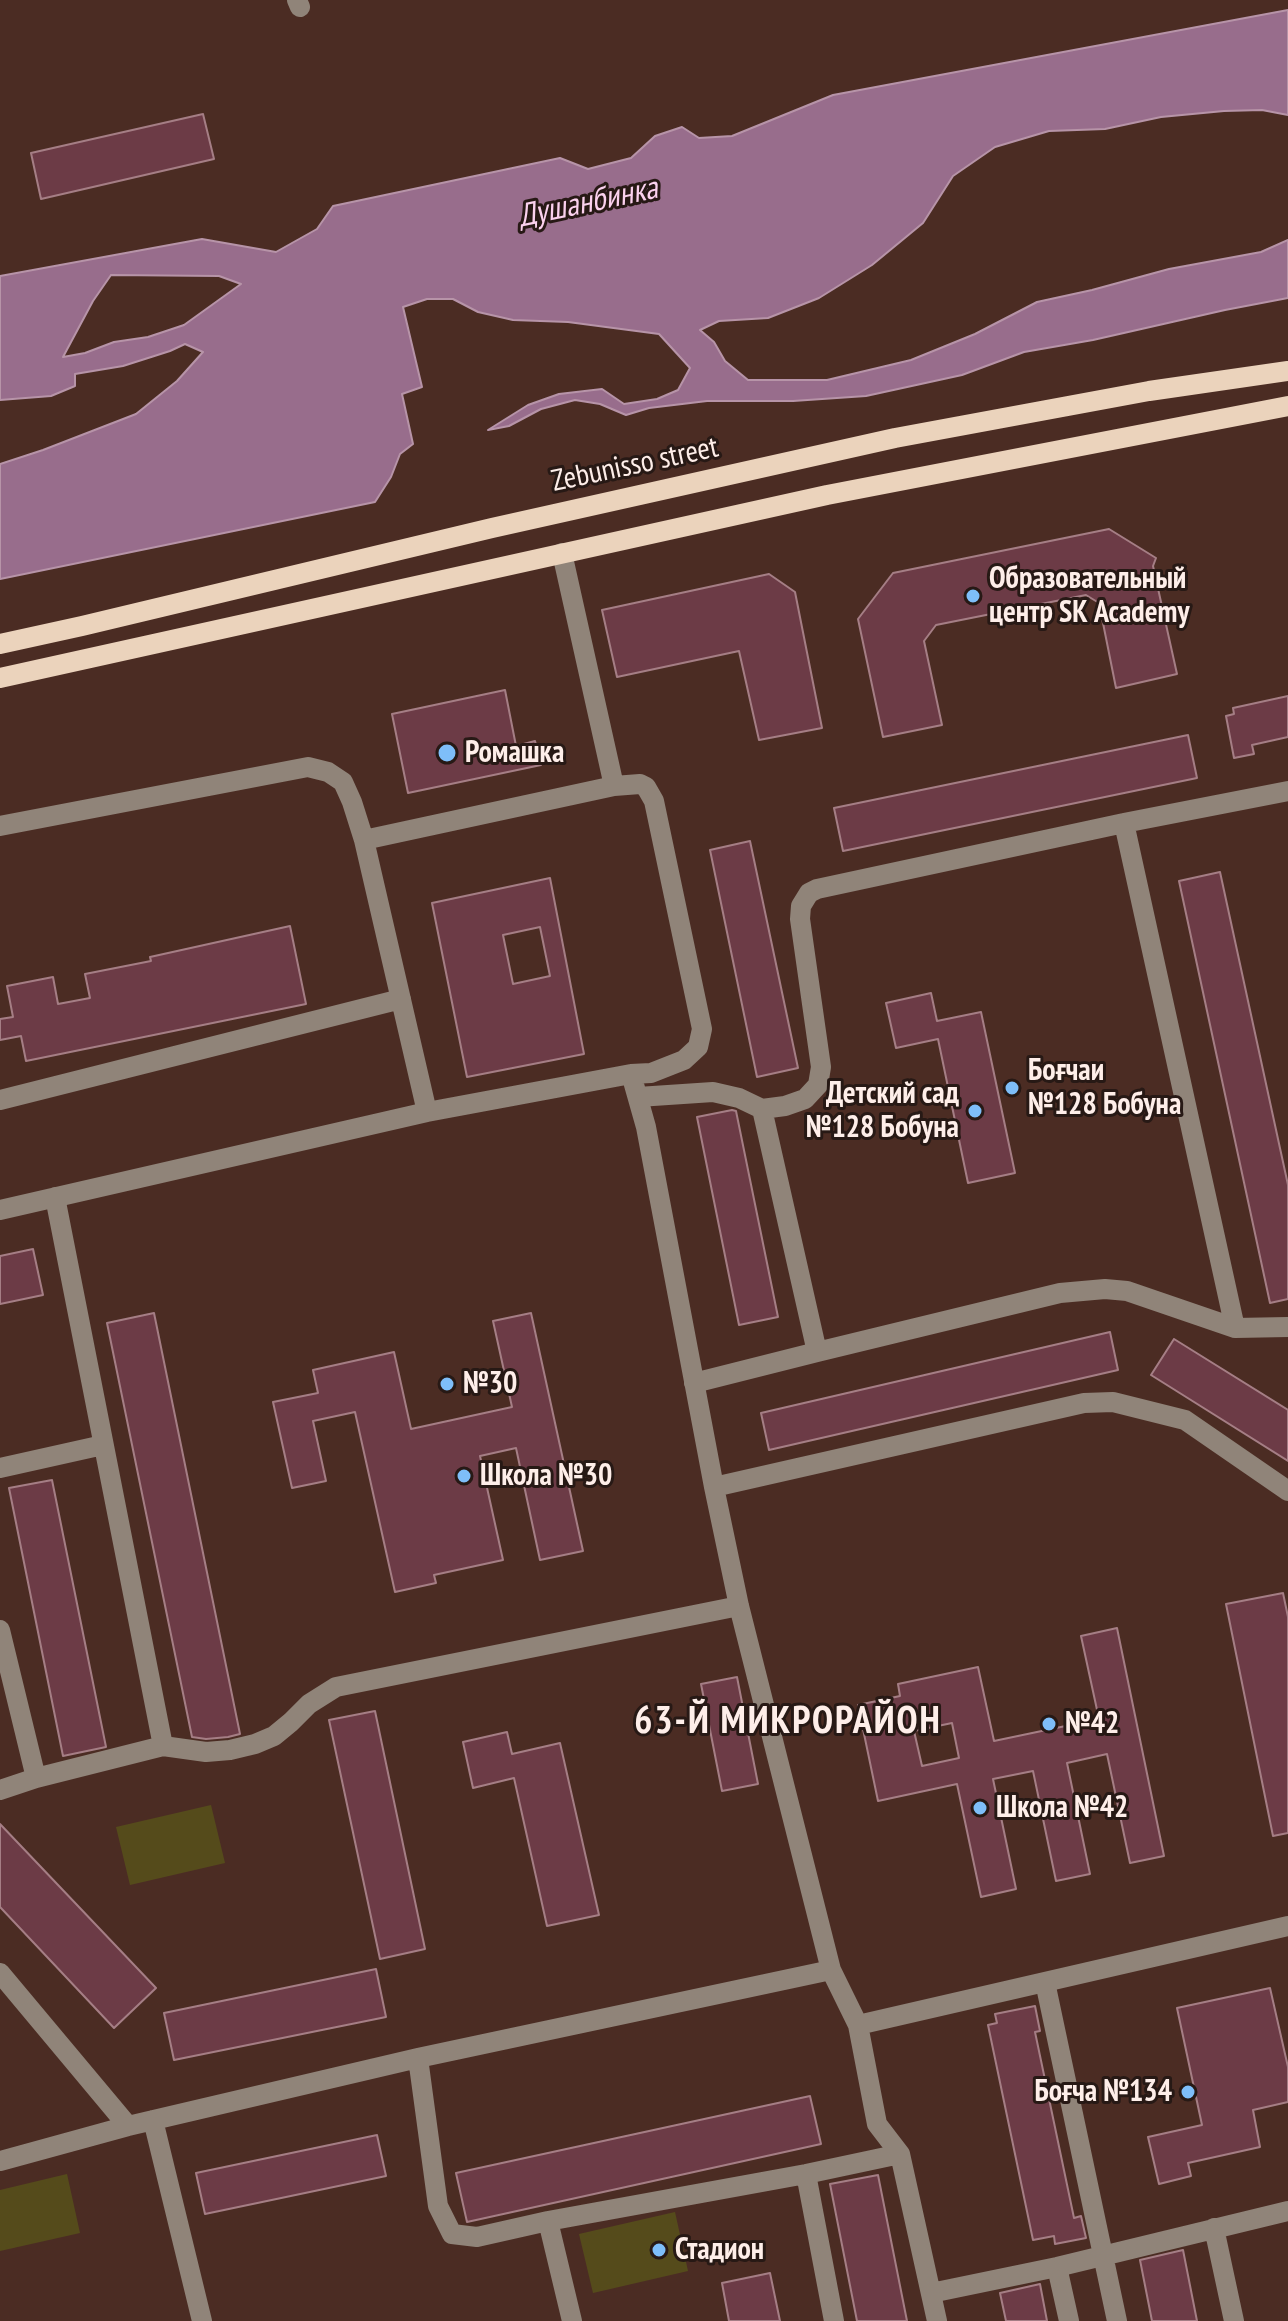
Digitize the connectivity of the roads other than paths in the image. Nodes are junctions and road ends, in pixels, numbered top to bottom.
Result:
1 (1288, 371) edge
2 (1288, 406) edge
3 (562, 553) junction
4 (0, 644) edge
5 (0, 678) edge
6 (614, 786) junction
7 (1288, 791) edge
8 (1124, 823) junction
9 (0, 826) edge
10 (364, 840) junction
11 (401, 999) junction
12 (631, 1074) junction
13 (638, 1097) junction
14 (0, 1100) edge
15 (762, 1109) junction
16 (427, 1112) junction
17 (55, 1197) junction
18 (0, 1210) edge
19 (1288, 1327) edge
20 (1235, 1328) junction
21 (817, 1352) junction
22 (694, 1383) junction
23 (103, 1445) junction
24 (0, 1468) edge
25 (714, 1487) junction
26 (1288, 1491) edge
27 (739, 1606) junction
28 (0, 1630) edge
29 (163, 1746) junction
30 (36, 1778) junction
31 (0, 1790) edge
32 (1288, 1926) edge
33 (831, 1970) junction
34 (0, 1973) edge
35 (1045, 1982) junction
36 (858, 2025) junction
37 (418, 2058) junction
38 (153, 2120) junction
39 (128, 2126) junction
40 (900, 2154) junction
41 (0, 2161) edge
42 (806, 2174) junction
43 (1288, 2211) edge
44 (548, 2221) junction
45 (1214, 2228) junction
46 (1102, 2257) junction
47 (1057, 2267) junction
48 (931, 2293) junction
49 (202, 2321) edge
50 (572, 2321) edge
51 (834, 2321) edge
52 (937, 2321) edge
53 (1069, 2321) edge
54 (1117, 2321) edge
55 (1234, 2321) edge

1 - 4 main road, Zebunisso street
2 - 3 main road
3 - 5 main road
3 - 6 street
6 - 10 street
6 - 12 street
7 - 8 street
8 - 15 street
8 - 20 street
9 - 10 street
10 - 11 street
11 - 14 street
11 - 16 street
12 - 13 street
12 - 16 street
13 - 15 street
13 - 22 street
15 - 21 street
16 - 17 street
17 - 18 street
17 - 23 street
19 - 20 street
20 - 21 street
21 - 22 street
22 - 25 street
23 - 24 street
23 - 29 street
25 - 26 street
25 - 27 street
27 - 29 street
27 - 33 street
28 - 30 street
29 - 30 street
30 - 31 street
32 - 35 street
33 - 36 street
33 - 37 street
34 - 39 street
35 - 36 street
35 - 46 street
36 - 40 street
37 - 38 street
37 - 44 street
38 - 39 street
38 - 49 street
39 - 41 street
40 - 42 street
40 - 48 street
42 - 44 street
42 - 51 street
43 - 45 street
44 - 50 street
45 - 46 street
45 - 55 street
46 - 47 street
46 - 54 street
47 - 48 street
47 - 53 street
48 - 52 street

